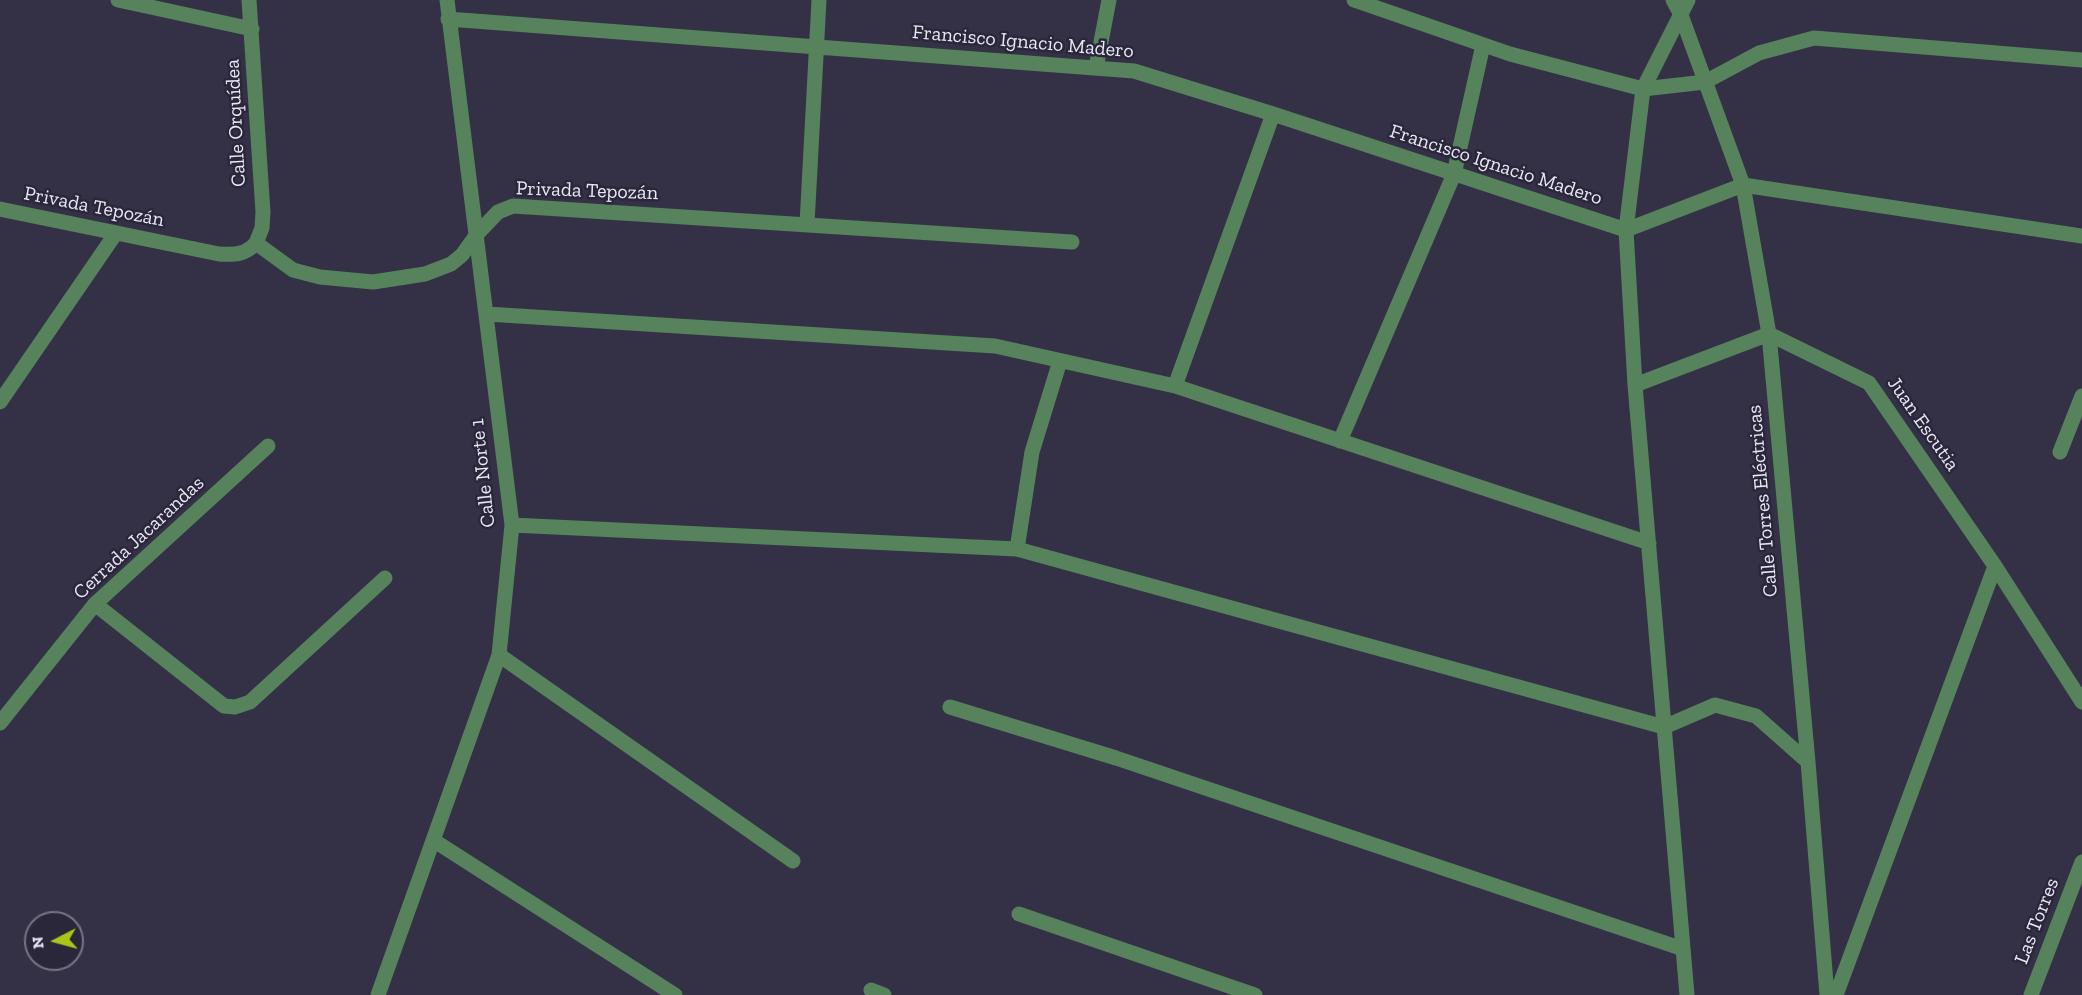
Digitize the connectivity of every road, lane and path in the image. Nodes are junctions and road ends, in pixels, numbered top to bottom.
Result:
1 (118, 0) edge
2 (249, 0) edge
3 (447, 0) edge
4 (819, 0) edge
5 (1109, 0) edge
6 (1354, 0) edge
7 (1673, 0) edge
8 (1689, 0) edge
9 (1681, 15) junction
10 (448, 19) junction
11 (252, 29) junction
12 (1483, 45) junction
13 (816, 47) junction
14 (2082, 60) edge
15 (1096, 68) junction
16 (1705, 82) junction
17 (1643, 89) junction
18 (1273, 114) junction
19 (1454, 174) junction
20 (1743, 185) junction
21 (0, 209) edge
22 (807, 224) junction
23 (1626, 230) junction
24 (116, 233) junction
25 (477, 234) junction
26 (2082, 236) edge
27 (1072, 242) dead end
28 (256, 243) junction
29 (487, 314) junction
30 (1769, 334) junction
31 (1060, 361) junction
32 (1635, 385) junction
33 (1175, 386) junction
34 (2082, 396) edge
35 (0, 402) edge
36 (1340, 441) junction
37 (268, 446) dead end
38 (2060, 453) dead end
39 (512, 525) junction
40 (1649, 543) junction
41 (1017, 549) junction
42 (1995, 566) junction
43 (386, 578) dead end
44 (95, 604) junction
45 (499, 655) junction
46 (2082, 702) edge
47 (950, 707) dead end
48 (0, 723) edge
49 (1664, 727) junction
50 (1808, 762) junction
51 (434, 840) junction
52 (793, 861) dead end
53 (2082, 862) edge
54 (1019, 914) dead end
55 (1683, 950) junction
56 (378, 995) edge
57 (675, 995) edge
58 (1255, 995) edge
59 (1687, 995) edge
60 (1827, 995) edge
61 (1836, 995) edge
62 (2031, 995) edge

1 - 11 street
2 - 11 street, Calle Orquídea
3 - 10 street, Calle Norte 1
4 - 13 street
5 - 15 street
6 - 12 street
7 - 9 street, Calle Torres Eléctricas
8 - 9 street
9 - 16 street, Calle Torres Eléctricas
9 - 17 street
10 - 13 street, Francisco Ignacio Madero
10 - 25 street, Calle Norte 1
11 - 28 street, Calle Orquídea
12 - 17 street
12 - 19 street
13 - 15 street, Francisco Ignacio Madero
13 - 22 street
14 - 16 street
15 - 18 street, Francisco Ignacio Madero
16 - 17 street
16 - 20 street, Calle Torres Eléctricas
17 - 23 street
18 - 19 street, Francisco Ignacio Madero
18 - 33 street
19 - 23 street, Francisco Ignacio Madero
19 - 36 street
20 - 23 street
20 - 26 street
20 - 30 street, Calle Torres Eléctricas
21 - 24 street, Privada Tepozán
22 - 25 street, Privada Tepozán
22 - 27 street, Privada Tepozán
23 - 32 street
24 - 28 street, Privada Tepozán
24 - 35 street
25 - 28 street, Privada Tepozán
25 - 29 street, Calle Norte 1
29 - 31 street
29 - 39 street, Calle Norte 1
30 - 32 street
30 - 42 street, Juan Escutia
30 - 50 street, Calle Torres Eléctricas
31 - 33 street
31 - 41 street
32 - 40 street
33 - 36 street
34 - 38 street
36 - 40 street
37 - 44 street, Cerrada Jacarandas
39 - 41 street
39 - 45 street, Calle Norte 1
40 - 49 street
41 - 49 street
42 - 46 street, Juan Escutia
42 - 61 street
43 - 44 street
44 - 48 street, Cerrada Jacarandas
45 - 51 street, Calle Norte 1
45 - 52 street
47 - 55 street
49 - 50 street
49 - 55 street
50 - 60 street, Calle Torres Eléctricas
51 - 56 street, Calle Norte 1
51 - 57 street
53 - 62 street, Las Torres
54 - 58 street
55 - 59 street

